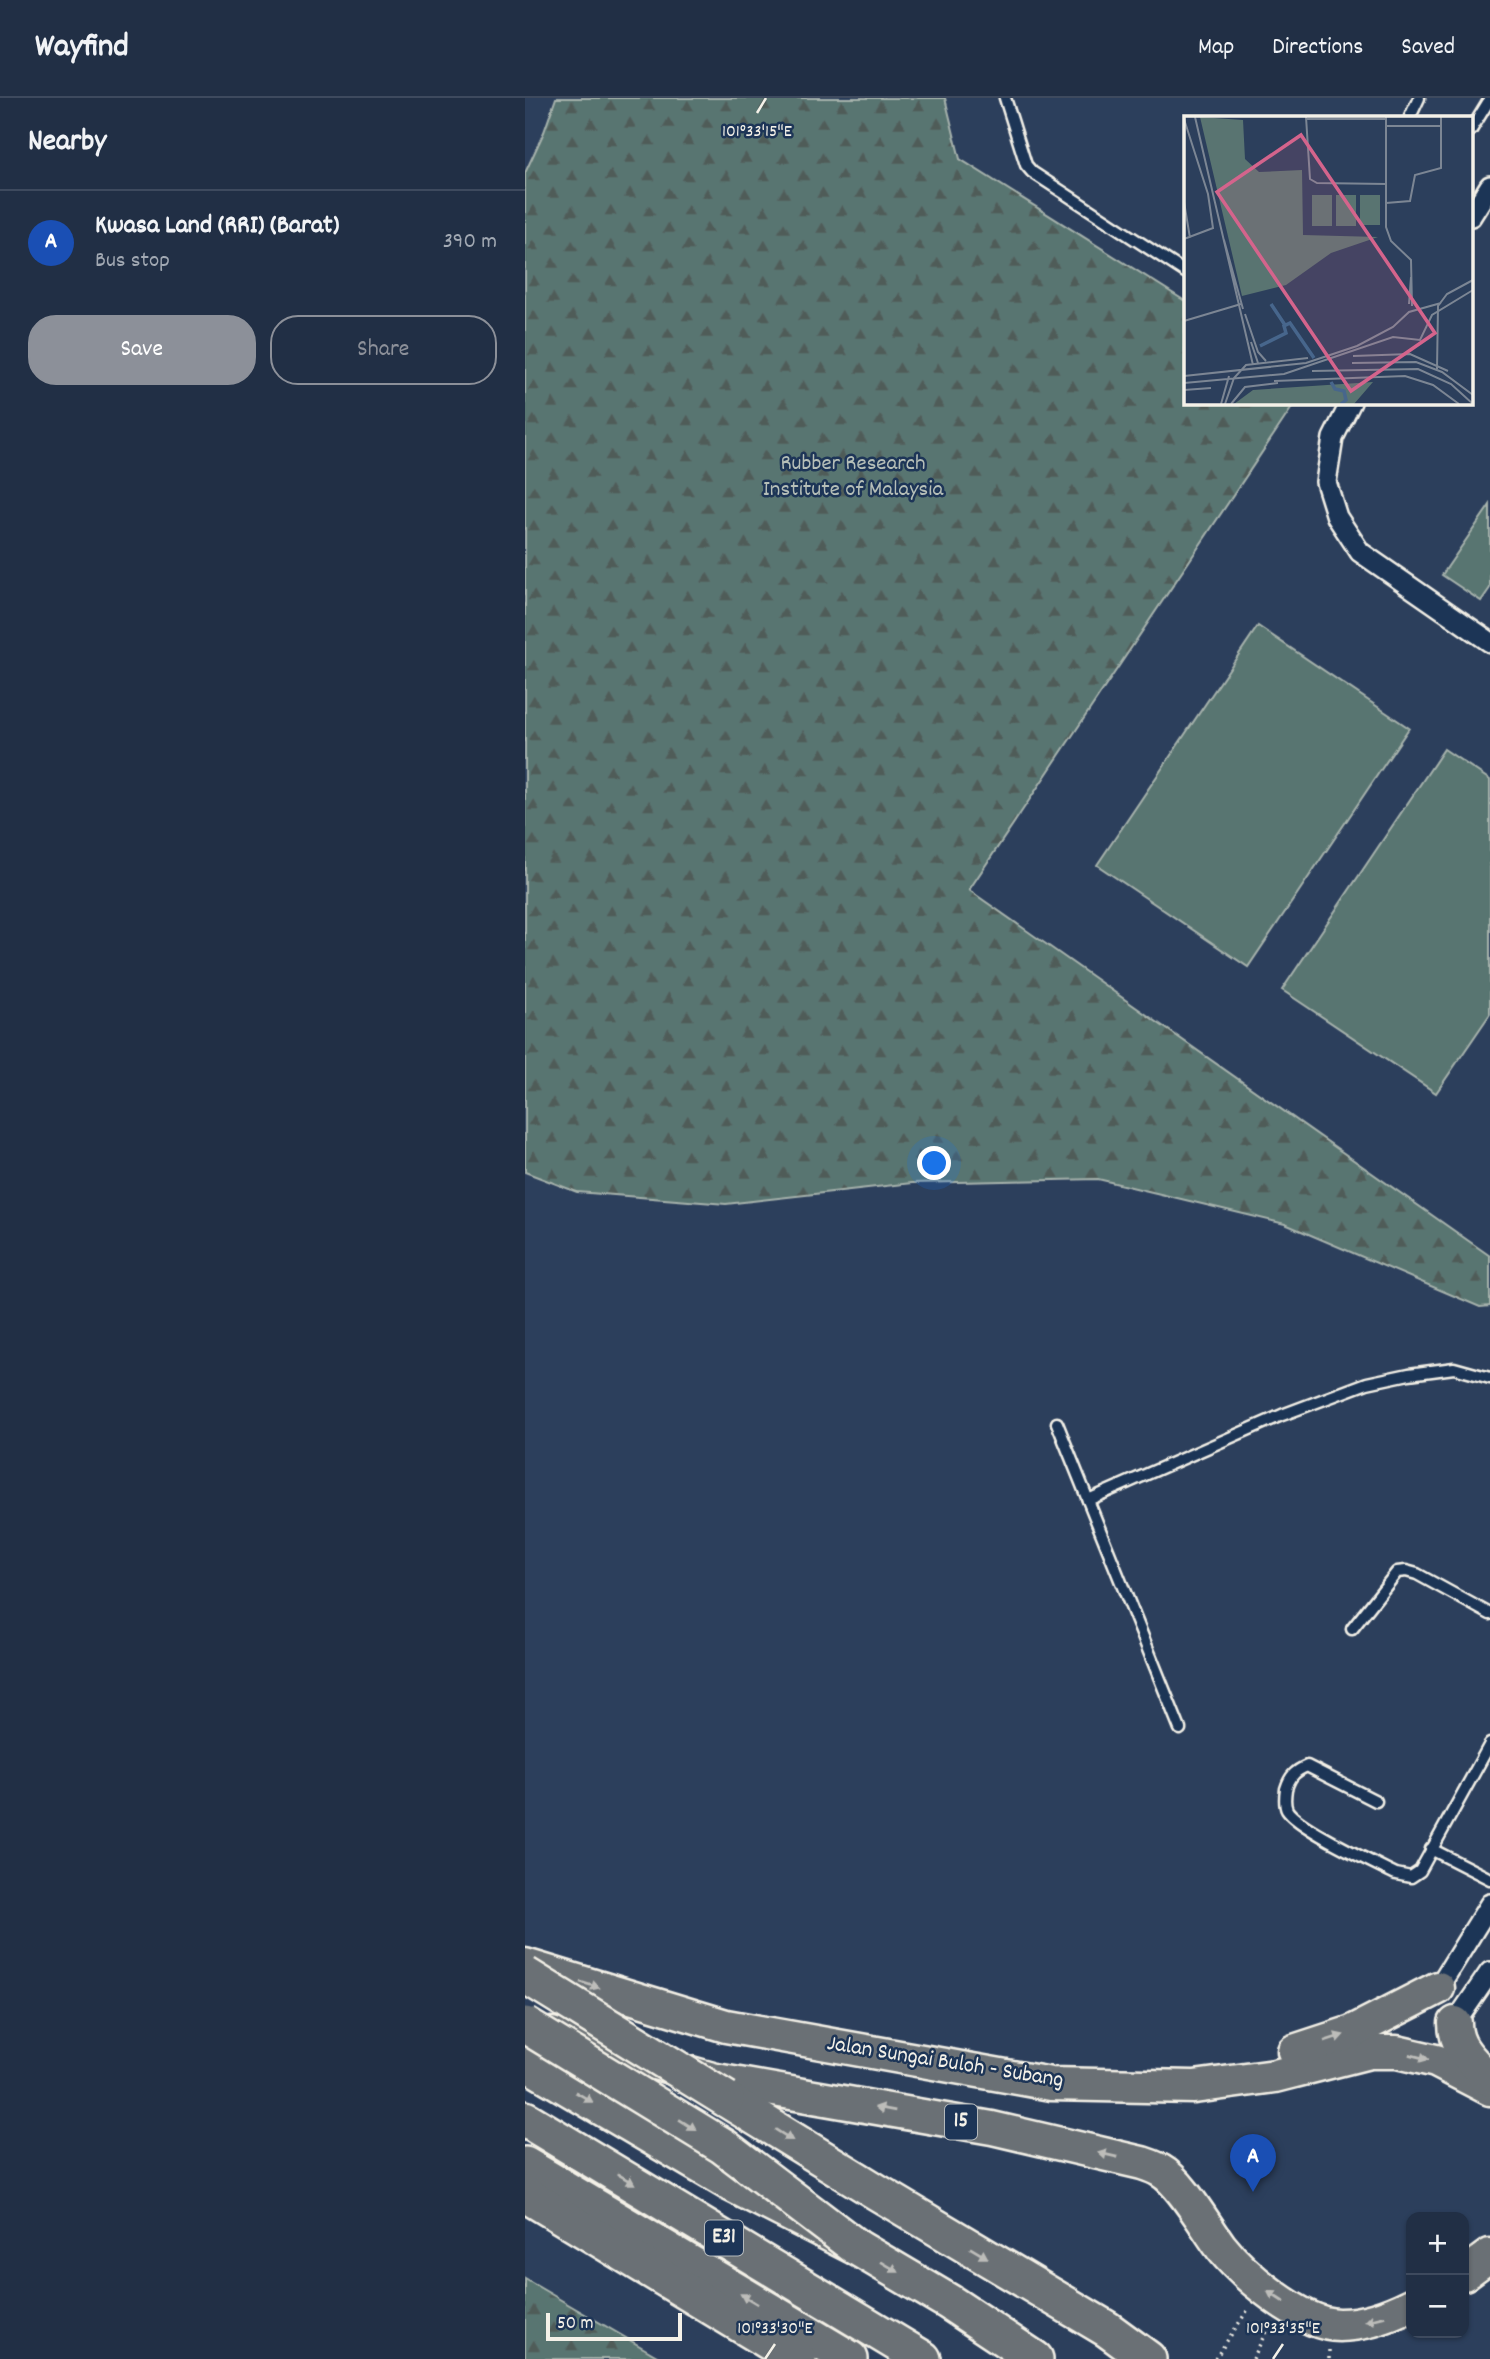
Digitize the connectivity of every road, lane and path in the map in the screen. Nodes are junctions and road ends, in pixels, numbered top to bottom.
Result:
1 (1005, 98) edge
2 (1419, 98) edge
3 (1490, 99) edge
4 (1410, 116) edge
5 (1473, 127) edge
6 (1490, 186) edge
7 (1473, 213) edge
8 (1184, 271) edge
9 (1350, 404) edge
10 (1490, 642) edge
11 (1490, 1378) edge
12 (1057, 1423) dead end
13 (1088, 1500) junction
14 (1490, 1614) edge
15 (1352, 1629) dead end
16 (1180, 1729) dead end
17 (1490, 1744) edge
18 (1376, 1801) dead end
19 (1431, 1849) junction
20 (1490, 1879) edge
21 (1490, 1904) edge
22 (525, 1965) edge
23 (1490, 1972) edge
24 (525, 1975) edge
25 (1438, 1988) joint
26 (1455, 2023) joint
27 (525, 2026) edge
28 (525, 2062) edge
29 (1490, 2080) edge
30 (1051, 2084) junction
31 (1490, 2089) edge
32 (525, 2119) edge
33 (525, 2165) edge
34 (525, 2194) edge
35 (525, 2216) edge
36 (856, 2247) junction
37 (1490, 2255) edge
38 (1469, 2270) edge
39 (1251, 2306) dead end
40 (1406, 2307) edge
41 (1269, 2325) dead end
42 (786, 2352) edge
43 (850, 2359) edge
44 (923, 2359) edge
45 (1035, 2359) edge
46 (1148, 2359) edge
47 (1215, 2359) edge
48 (1253, 2359) edge

1 - 8 lane
2 - 4 lane
3 - 5 lane
6 - 7 street
9 - 10 street
11 - 13 lane
12 - 13 lane
13 - 16 lane
14 - 15 lane
17 - 19 lane
18 - 19 lane
19 - 20 lane
21 - 25 street
22 -> 30 highway, Jalan Sungai Buloh - Subang / 15
23 - 26 street
24 -> 46 highway, bridge
30 -> 25 highway
26 - 29 highway
27 -> 36 highway, bridge
40 -> 27 highway, 15
28 -> 36 highway, bridge
30 -> 31 highway, Jalan Sungai Buloh - Subang / 15
32 -> 44 highway, E31
43 -> 33 highway, E31
34 - 42 highway
35 - 42 highway
36 -> 45 highway
37 - 38 highway
39 - 47 path
41 - 48 path

